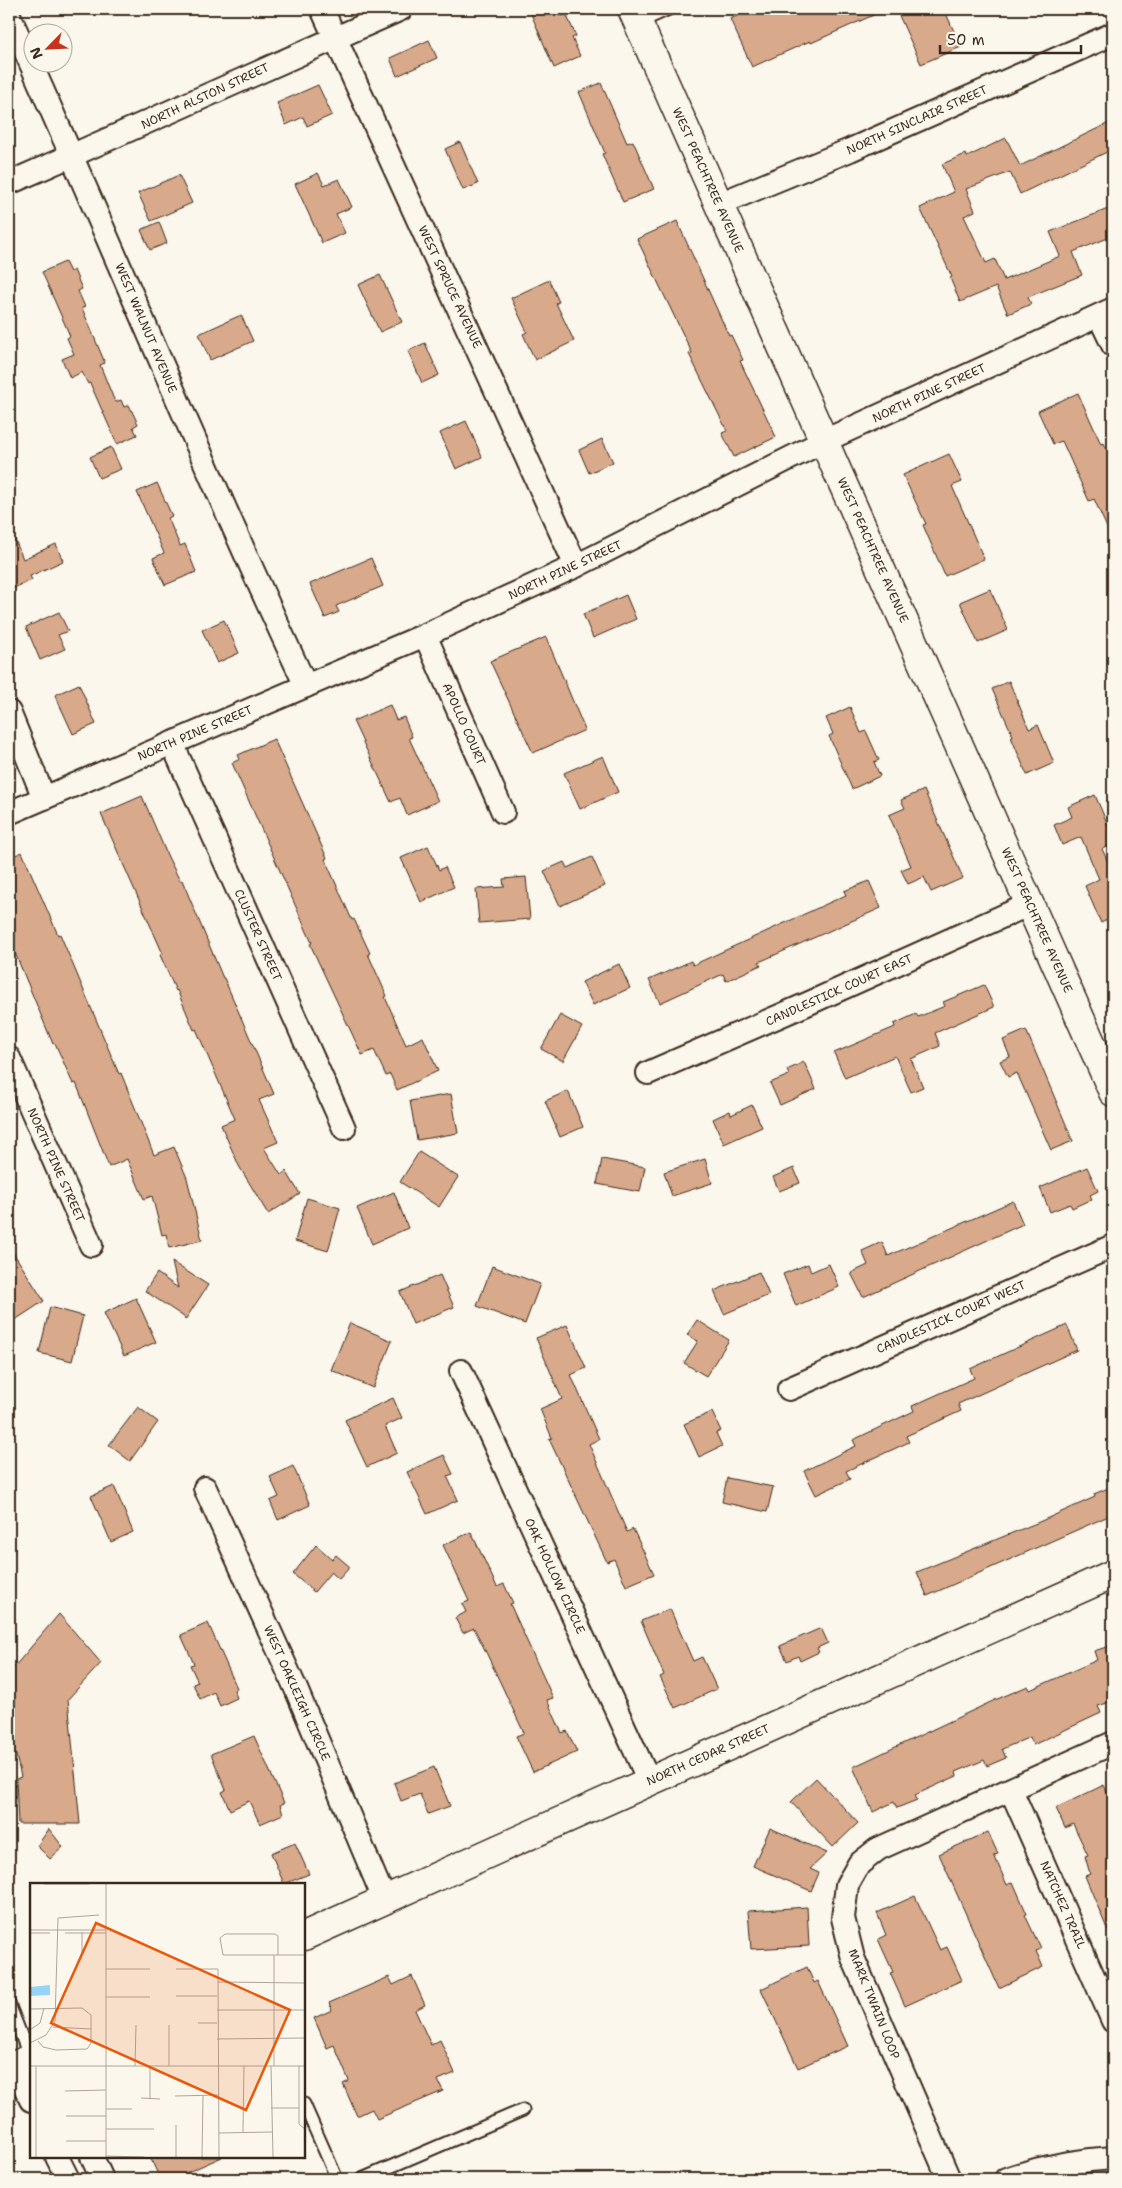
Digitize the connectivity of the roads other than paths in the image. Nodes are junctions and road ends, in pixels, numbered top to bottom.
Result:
1 (322, 9) edge
2 (401, 9) edge
3 (669, 9) edge
4 (9, 15) edge
5 (635, 16) edge
6 (1113, 34) edge
7 (335, 38) junction
8 (72, 156) junction
9 (9, 183) edge
10 (719, 204) junction
11 (1106, 312) edge
12 (1113, 345) edge
13 (824, 441) junction
14 (576, 566) junction
15 (425, 635) junction
16 (306, 686) junction
17 (9, 712) edge
18 (172, 743) junction
19 (44, 798) junction
20 (502, 812) dead end
21 (9, 813) edge
22 (1030, 904) junction
23 (9, 1058) edge
24 (648, 1073) dead end
25 (1112, 1087) edge
26 (344, 1128) dead end
27 (91, 1245) dead end
28 (1113, 1246) edge
29 (462, 1371) dead end
30 (789, 1389) dead end
31 (205, 1488) dead end
32 (1113, 1574) edge
33 (1113, 1744) edge
34 (649, 1781) junction
35 (1011, 1790) junction
36 (384, 1898) junction
37 (305, 1936) edge
38 (9, 2004) edge
39 (1113, 2021) edge
40 (21, 2062) edge
41 (30, 2096) edge
42 (305, 2106) edge
43 (523, 2110) dead end
44 (58, 2158) edge
45 (92, 2158) edge
46 (1113, 2158) edge
47 (68, 2179) edge
48 (102, 2179) edge
49 (337, 2179) edge
50 (362, 2179) edge
51 (949, 2179) edge
52 (1006, 2179) edge

1 - 7 street, WEST SPRUCE AVENUE
2 - 7 street, NORTH ALSTON STREET
3 - 5 lane
4 - 8 street, WEST WALNUT AVENUE
5 - 10 street, WEST PEACHTREE AVENUE
6 - 10 street, NORTH SINCLAIR STREET
7 - 8 street, NORTH ALSTON STREET
7 - 14 street, WEST SPRUCE AVENUE
8 - 9 street, NORTH ALSTON STREET
8 - 16 street, WEST WALNUT AVENUE
10 - 13 street, WEST PEACHTREE AVENUE
11 - 12 street
11 - 13 street, NORTH PINE STREET
13 - 14 street, NORTH PINE STREET
13 - 22 street, WEST PEACHTREE AVENUE
14 - 15 street, NORTH PINE STREET
15 - 16 street, NORTH PINE STREET
15 - 20 street, APOLLO COURT
16 - 18 street, NORTH PINE STREET
17 - 19 street
18 - 19 street, NORTH PINE STREET
18 - 26 street, CLUSTER STREET
19 - 21 street, NORTH PINE STREET
22 - 24 street, CANDLESTICK COURT EAST
22 - 25 street, WEST PEACHTREE AVENUE
23 - 27 street, NORTH PINE STREET
28 - 30 street, CANDLESTICK COURT WEST
29 - 34 street, OAK HOLLOW CIRCLE
31 - 36 street, WEST OAKLEIGH CIRCLE
32 - 34 street, NORTH CEDAR STREET
33 - 35 street, MARK TWAIN LOOP
34 - 36 street, NORTH CEDAR STREET
35 - 39 street, NATCHEZ TRAIL
35 - 51 street, MARK TWAIN LOOP
36 - 37 street, NORTH CEDAR STREET
38 - 40 lane
40 - 41 street
42 - 49 lane
43 - 50 lane
44 - 47 street
45 - 48 street
46 - 52 street

